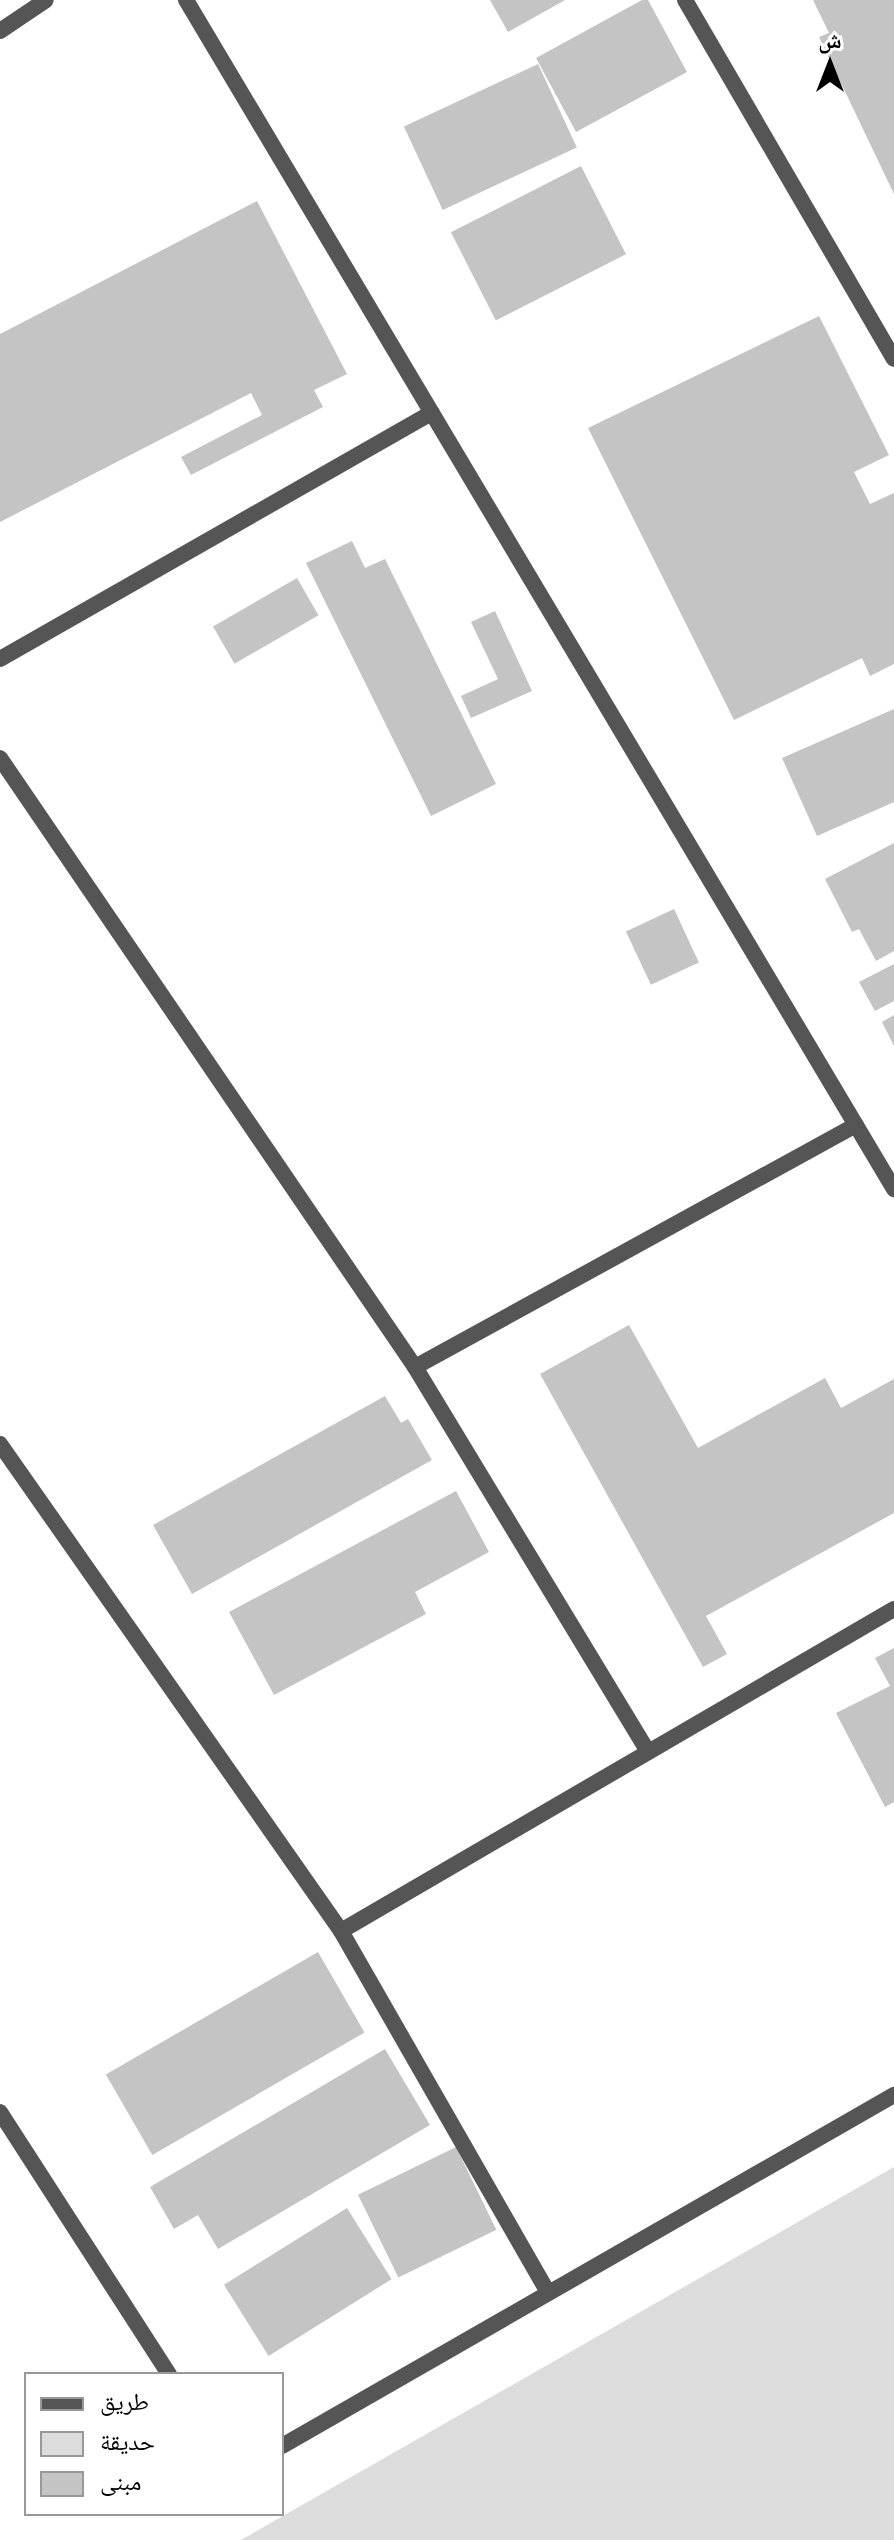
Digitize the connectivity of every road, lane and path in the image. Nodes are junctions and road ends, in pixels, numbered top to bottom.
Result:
1 (46, 0) edge
2 (186, 0) edge
3 (685, 0) edge
4 (0, 31) edge
5 (894, 359) edge
6 (431, 411) junction
7 (0, 657) edge
8 (0, 758) edge
9 (856, 1125) junction
10 (894, 1189) edge
11 (415, 1367) junction
12 (0, 1444) edge
13 (894, 1609) edge
14 (648, 1752) junction
15 (341, 1931) junction
16 (894, 2095) edge
17 (0, 2112) edge
18 (548, 2293) junction
19 (168, 2372) edge
20 (284, 2445) edge

1 - 4 street
2 - 6 street
3 - 5 street
6 - 7 street
6 - 9 street
8 - 11 street
9 - 10 street
9 - 11 street
11 - 14 street
12 - 15 street
13 - 14 street
14 - 15 street
15 - 18 street
16 - 18 street
17 - 19 street
18 - 20 street

